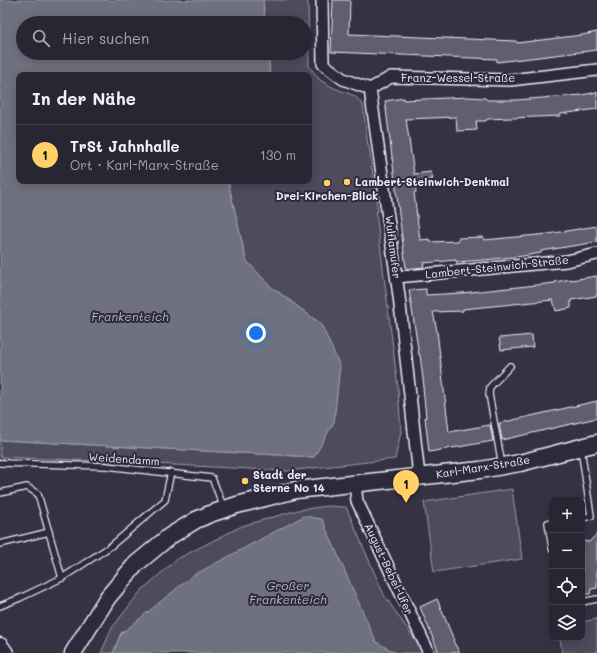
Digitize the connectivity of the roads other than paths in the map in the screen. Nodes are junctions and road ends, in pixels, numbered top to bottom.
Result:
1 (322, 0) edge
2 (597, 70) edge
3 (370, 89) junction
4 (597, 254) edge
5 (397, 277) junction
6 (510, 366) dead end
7 (597, 443) edge
8 (581, 448) junction
9 (0, 463) edge
10 (502, 466) junction
11 (171, 472) junction
12 (419, 476) junction
13 (355, 484) junction
14 (0, 493) edge
15 (224, 508) junction
16 (585, 517) edge
17 (49, 532) junction
18 (0, 544) edge
19 (62, 578) junction
20 (597, 599) edge
21 (585, 601) edge
22 (0, 606) edge
23 (91, 623) junction
24 (0, 646) edge
25 (5, 653) edge
26 (73, 653) edge
27 (87, 653) edge
28 (429, 653) edge

1 - 3 street
2 - 3 street, Franz-Wessel-Straße
3 - 5 street, Wulflamufer
4 - 5 street, Lambert-Steinwich-Straße
5 - 12 street, Wulflamufer
6 - 10 lane
7 - 8 main road, Karl-Marx-Straße
8 - 10 main road, Karl-Marx-Straße
8 - 16 lane
9 - 11 lane, Weidendamm
10 - 12 main road, Karl-Marx-Straße
11 - 15 lane, Weidendamm
11 - 19 lane
12 - 13 main road, Karl-Marx-Straße
13 - 15 main road, Karl-Marx-Straße
13 - 28 street, August-Bebel-Ufer
14 - 17 lane
15 - 23 main road, Karl-Marx-Straße
17 - 18 lane
17 - 19 lane
19 - 22 lane
20 - 21 lane
23 - 26 main road, Karl-Marx-Straße
23 - 27 main road
24 - 25 main road

